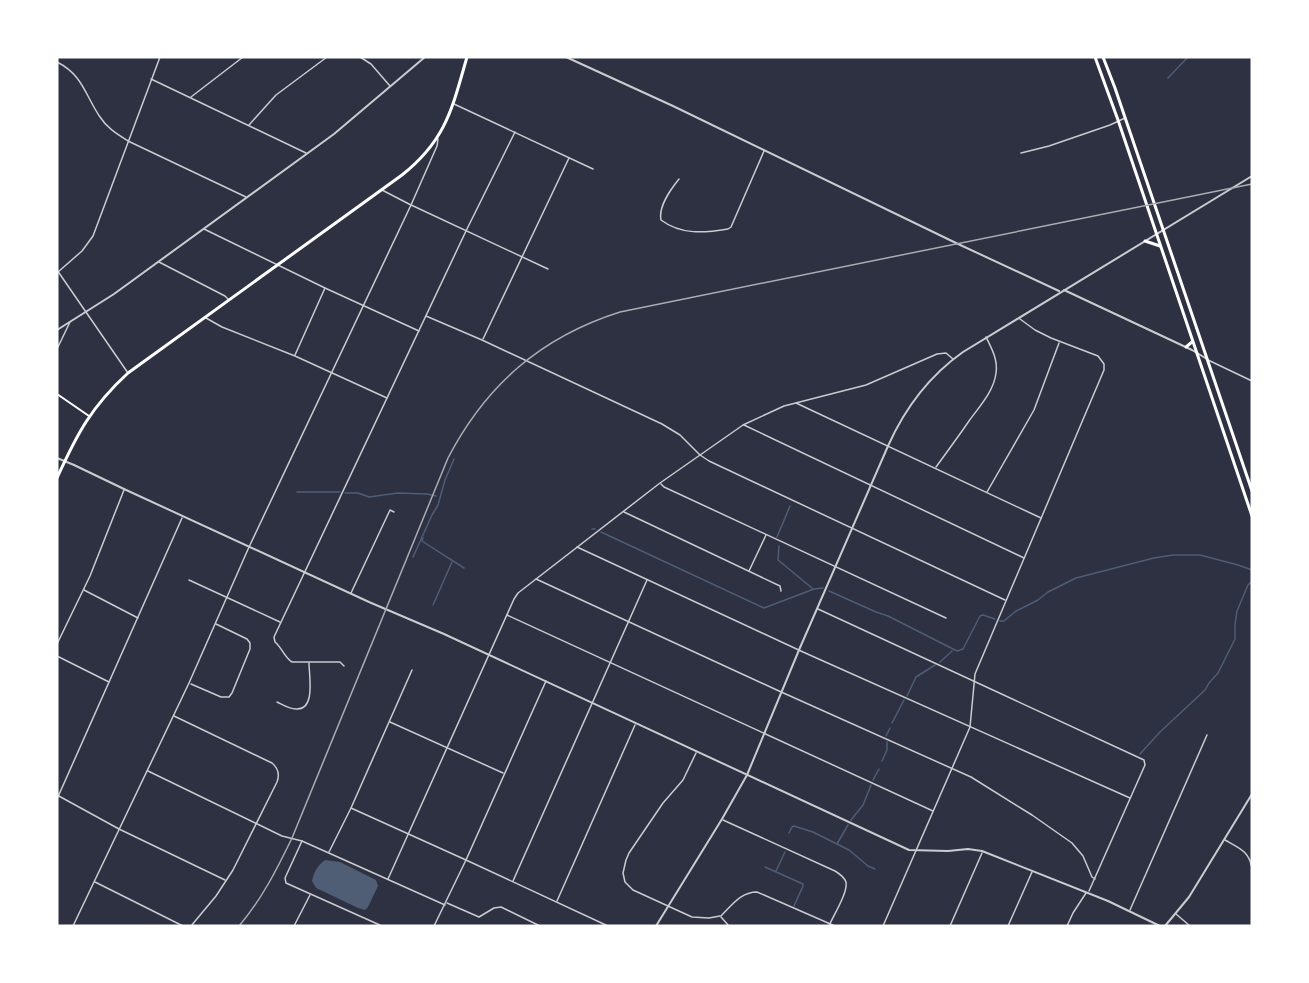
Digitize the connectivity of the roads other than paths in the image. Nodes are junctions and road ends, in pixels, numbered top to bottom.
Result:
1 (160, 57) edge
2 (243, 57) edge
3 (327, 57) edge
4 (360, 57) edge
5 (425, 57) edge
6 (467, 57) edge
7 (566, 57) edge
8 (1095, 57) edge
9 (1103, 57) edge
10 (57, 62) edge
11 (1107, 66) junction
12 (1100, 69) junction
13 (152, 79) junction
14 (391, 86) junction
15 (190, 98) junction
16 (453, 104) junction
17 (1125, 118) junction
18 (1118, 120) junction
19 (249, 125) junction
20 (515, 132) junction
21 (438, 139) junction
22 (128, 141) junction
23 (765, 150) junction
24 (307, 153) junction
25 (1021, 153) dead end
26 (569, 158) junction
27 (593, 169) dead end
28 (1252, 176) edge
29 (679, 179) dead end
30 (382, 190) junction
31 (247, 197) junction
32 (411, 205) junction
33 (203, 229) junction
34 (1164, 230) junction
35 (466, 231) junction
36 (1157, 234) junction
37 (1145, 241) junction
38 (1161, 246) junction
39 (521, 257) junction
40 (158, 262) junction
41 (278, 264) junction
42 (1176, 267) junction
43 (548, 269) dead end
44 (1168, 270) junction
45 (58, 271) edge
46 (325, 288) junction
47 (1062, 291) junction
48 (229, 300) junction
49 (364, 305) junction
50 (86, 312) junction
51 (1192, 313) junction
52 (426, 316) junction
53 (1184, 316) junction
54 (205, 317) junction
55 (1019, 318) junction
56 (71, 321) junction
57 (57, 330) edge
58 (419, 330) junction
59 (986, 338) junction
60 (482, 340) junction
61 (1192, 340) junction
62 (1059, 342) junction
63 (1186, 347) junction
64 (57, 349) edge
65 (1197, 353) junction
66 (295, 356) junction
67 (953, 359) junction
68 (1207, 359) junction
69 (128, 373) junction
70 (332, 373) junction
71 (1252, 381) edge
72 (57, 394) edge
73 (387, 399) junction
74 (796, 403) junction
75 (89, 416) junction
76 (743, 425) junction
77 (888, 446) junction
78 (700, 455) junction
79 (57, 458) edge
80 (65, 461) junction
81 (935, 468) junction
82 (57, 478) edge
83 (660, 483) junction
84 (1250, 483) junction
85 (871, 486) junction
86 (1242, 486) junction
87 (124, 489) junction
88 (1252, 491) edge
89 (986, 492) junction
90 (623, 511) junction
91 (394, 512) dead end
92 (183, 516) junction
93 (1252, 516) edge
94 (1041, 518) junction
95 (852, 528) junction
96 (766, 535) junction
97 (249, 547) junction
98 (576, 547) junction
99 (1024, 558) junction
100 (836, 568) junction
101 (749, 571) junction
102 (304, 573) junction
103 (536, 579) junction
104 (189, 580) dead end
105 (647, 580) junction
106 (83, 590) junction
107 (782, 591) dead end
108 (351, 594) junction
109 (226, 597) junction
110 (1006, 600) junction
111 (818, 609) junction
112 (506, 615) junction
113 (138, 618) junction
114 (946, 618) dead end
115 (628, 621) junction
116 (281, 623) junction
117 (215, 624) junction
118 (57, 644) edge
119 (799, 650) junction
120 (489, 655) junction
121 (57, 656) edge
122 (309, 663) junction
123 (610, 663) junction
124 (344, 666) dead end
125 (412, 670) dead end
126 (973, 680) junction
127 (546, 681) junction
128 (109, 682) junction
129 (189, 683) junction
130 (782, 692) junction
131 (278, 702) dead end
132 (592, 703) junction
133 (174, 716) junction
134 (389, 722) junction
135 (636, 723) junction
136 (970, 727) junction
137 (765, 734) junction
138 (1207, 735) dead end
139 (447, 748) junction
140 (697, 752) junction
141 (952, 768) junction
142 (147, 771) junction
143 (505, 774) junction
144 (747, 775) junction
145 (1252, 794) edge
146 (58, 797) edge
147 (1130, 798) junction
148 (1251, 798) edge
149 (351, 808) junction
150 (933, 811) junction
151 (722, 819) junction
152 (257, 824) junction
153 (119, 829) junction
154 (409, 834) junction
155 (1224, 839) junction
156 (302, 840) junction
157 (916, 851) junction
158 (982, 851) junction
159 (329, 853) junction
160 (466, 860) junction
161 (1252, 868) edge
162 (1032, 872) junction
163 (388, 879) junction
164 (1095, 879) junction
165 (226, 881) junction
166 (513, 881) junction
167 (94, 882) junction
168 (1087, 892) junction
169 (310, 894) junction
170 (556, 902) junction
171 (445, 904) junction
172 (668, 906) junction
173 (1130, 911) junction
174 (1176, 914) junction
175 (720, 916) junction
176 (369, 921) junction
177 (829, 925) edge
178 (73, 926) edge
179 (183, 926) edge
180 (191, 926) edge
181 (294, 926) edge
182 (366, 926) edge
183 (382, 926) edge
184 (434, 926) edge
185 (540, 926) edge
186 (608, 926) edge
187 (656, 926) edge
188 (729, 926) edge
189 (835, 926) edge
190 (883, 926) edge
191 (950, 926) edge
192 (1008, 926) edge
193 (1067, 926) edge
194 (1160, 926) edge
195 (1166, 926) edge
196 (1190, 926) edge

1 - 13 street
2 - 15 street
3 - 19 street
4 - 14 street
5 - 14 street
6 - 16 main road
7 - 23 street
8 - 12 main road
9 - 11 main road
10 - 22 street
11 - 12 main road
11 - 17 main road
12 - 18 main road
13 - 15 street
13 - 22 street
14 - 24 street
15 - 19 street
16 - 20 street
16 - 21 main road
17 - 18 street
17 - 34 main road
18 - 25 street
18 - 36 main road
19 - 24 street
20 - 26 street
20 - 35 street
21 - 30 main road
21 - 32 street
22 - 31 street
22 - 45 street
23 - 29 street
23 - 47 street
24 - 31 street
26 - 27 street
26 - 39 street
28 - 34 street
30 - 32 street
30 - 41 main road
31 - 33 street
32 - 35 street
32 - 49 street
33 - 40 street
33 - 41 street
34 - 36 street
34 - 42 main road
35 - 39 street
35 - 52 street
36 - 37 street
36 - 38 main road
37 - 38 main road
37 - 47 street
38 - 44 main road
39 - 43 street
39 - 60 street
40 - 48 street
40 - 50 street
41 - 46 street
41 - 48 main road
42 - 44 main road
42 - 51 main road
44 - 53 main road
45 - 50 street
46 - 49 street
46 - 66 street
47 - 55 street
47 - 63 street
48 - 54 main road
49 - 58 street
49 - 70 street
50 - 56 street
50 - 69 street
51 - 53 main road
51 - 68 main road
52 - 58 street
52 - 60 street
53 - 61 main road
54 - 66 street
54 - 69 main road
55 - 59 street
55 - 62 street
56 - 57 street
56 - 64 street
58 - 73 street
59 - 67 street
59 - 81 street
60 - 78 street
61 - 63 main road
61 - 65 main road
62 - 89 street
62 - 94 street
63 - 65 street
65 - 68 street
65 - 86 main road
66 - 70 street
67 - 74 street
67 - 77 street
68 - 71 street
68 - 84 main road
69 - 75 main road
70 - 73 street
70 - 97 street
72 - 75 main road
73 - 102 street
74 - 76 street
74 - 77 street
75 - 80 main road
76 - 78 street
76 - 85 street
77 - 81 street
77 - 85 street
78 - 83 street
78 - 95 street
79 - 80 street
80 - 82 main road
80 - 87 street
81 - 89 street
83 - 90 street
83 - 96 street
84 - 86 main road
84 - 88 main road
85 - 95 street
85 - 99 street
86 - 93 main road
87 - 92 street
87 - 106 street
89 - 94 street
90 - 98 street
90 - 101 street
91 - 108 street
92 - 97 street
92 - 113 street
94 - 99 street
95 - 100 street
95 - 110 street
96 - 100 street
96 - 101 street
97 - 102 street
97 - 109 street
98 - 103 street
98 - 105 street
99 - 110 street
100 - 111 street
100 - 114 street
101 - 107 street
102 - 108 street
102 - 116 street
103 - 112 street
103 - 115 street
104 - 109 street
105 - 115 street
105 - 119 street
106 - 113 street
106 - 118 street
108 - 120 street
109 - 116 street
109 - 117 street
110 - 126 street
111 - 119 street
111 - 126 street
112 - 120 street
112 - 123 street
113 - 128 street
115 - 123 street
115 - 130 street
116 - 122 street
117 - 129 street
117 - 129 street
119 - 130 street
119 - 136 street
120 - 127 street
120 - 139 street
121 - 128 street
122 - 124 street
122 - 131 street
123 - 132 street
123 - 137 street
125 - 134 street
126 - 136 street
126 - 147 street
127 - 132 street
127 - 143 street
128 - 146 street
129 - 133 street
130 - 137 street
130 - 141 street
132 - 135 street
132 - 166 street
133 - 142 street
133 - 152 street
134 - 139 street
134 - 149 street
135 - 140 street
135 - 170 street
136 - 141 street
136 - 147 street
137 - 144 street
137 - 150 street
138 - 173 street
139 - 143 street
139 - 154 street
140 - 144 street
140 - 172 street
141 - 150 street
141 - 164 street
142 - 152 street
142 - 153 street
143 - 160 street
144 - 151 street
144 - 157 street
145 - 148 street
146 - 153 street
147 - 164 street
148 - 155 street
149 - 154 street
149 - 159 street
150 - 157 street
151 - 172 street
151 - 177 street
152 - 156 street
152 - 165 street
153 - 165 street
153 - 167 street
154 - 160 street
154 - 163 street
155 - 161 street
155 - 174 street
156 - 159 street
156 - 169 street
157 - 158 street
157 - 190 street
158 - 162 street
158 - 191 street
159 - 163 street
160 - 166 street
160 - 171 street
162 - 168 street
162 - 192 street
163 - 171 street
164 - 168 street
165 - 180 street
166 - 170 street
167 - 178 street
167 - 179 street
168 - 173 street
168 - 193 street
169 - 176 street
169 - 181 street
170 - 186 street
171 - 184 street
171 - 185 street
172 - 175 street
172 - 187 street
173 - 194 street
174 - 195 street
174 - 196 street
175 - 177 street
175 - 188 street
176 - 182 street
176 - 183 street
177 - 189 street

